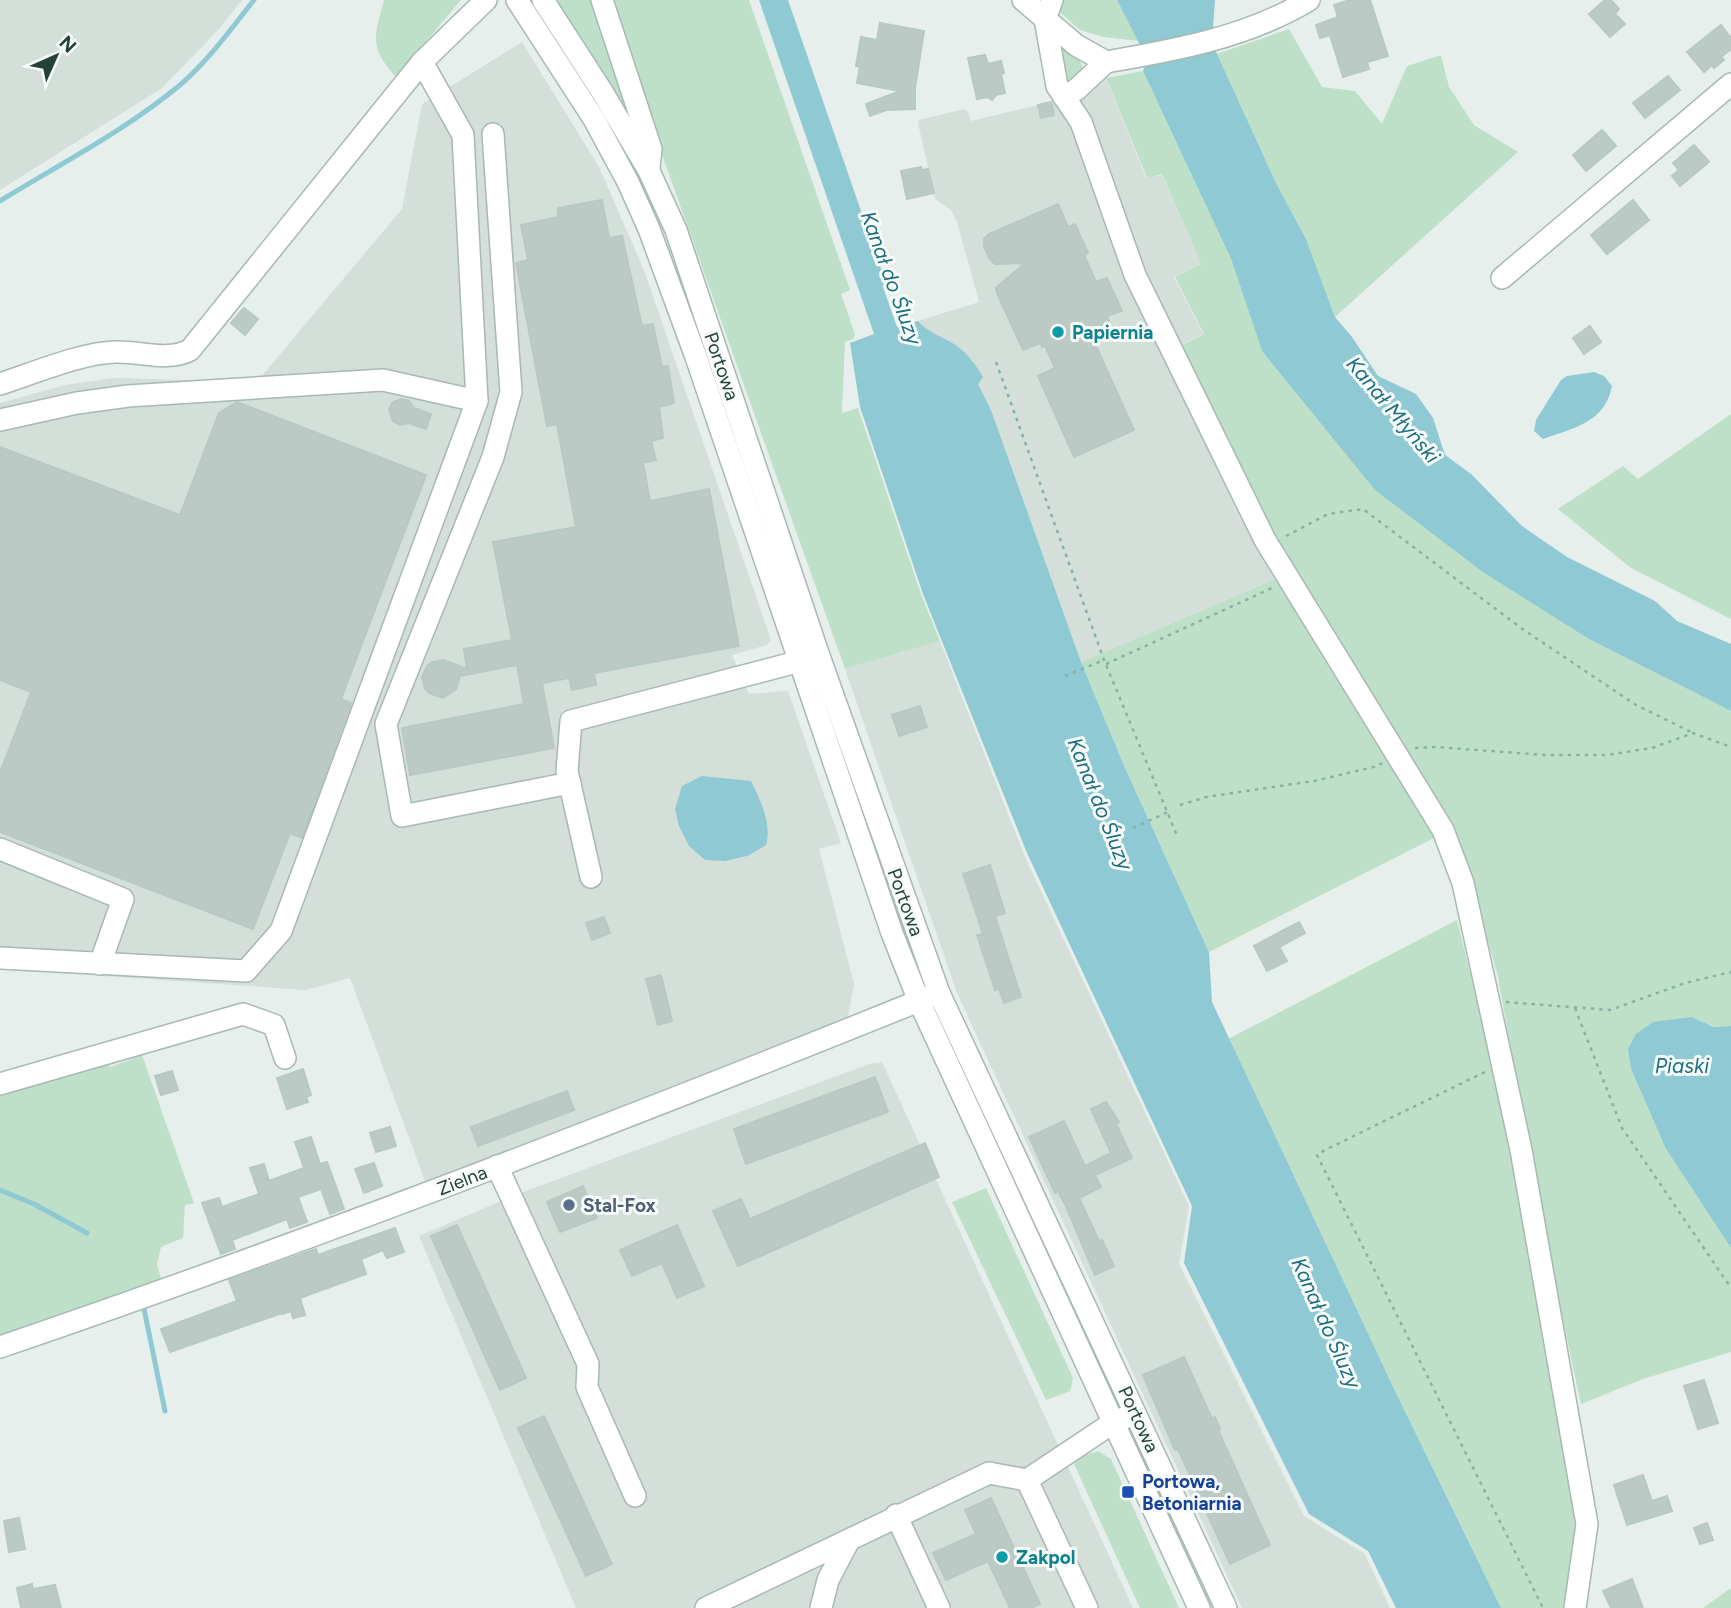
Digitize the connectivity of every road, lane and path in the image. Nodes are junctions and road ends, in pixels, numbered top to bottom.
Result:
1 (486, 0) edge
2 (517, 0) edge
3 (543, 0) edge
4 (602, 0) edge
5 (1023, 0) edge
6 (1309, 0) edge
7 (1049, 10) edge
8 (422, 62) junction
9 (1106, 62) junction
10 (1731, 84) edge
11 (1064, 97) junction
12 (494, 134) dead end
13 (649, 171) junction
14 (628, 182) junction
15 (1502, 278) dead end
16 (996, 362) dead end
17 (0, 384) edge
18 (477, 401) junction
19 (0, 420) edge
20 (1265, 540) junction
21 (1290, 580) junction
22 (809, 659) junction
23 (1105, 662) junction
24 (1065, 676) dead end
25 (1693, 733) junction
26 (1731, 747) edge
27 (1396, 750) junction
28 (569, 783) junction
29 (1180, 805) dead end
30 (1168, 812) junction
31 (1133, 828) dead end
32 (1178, 838) dead end
33 (0, 849) edge
34 (591, 877) dead end
35 (0, 958) edge
36 (100, 964) junction
37 (1731, 972) edge
38 (929, 997) junction
39 (1488, 1000) junction
40 (1575, 1008) junction
41 (285, 1058) dead end
42 (1503, 1062) junction
43 (0, 1084) edge
44 (1012, 1149) junction
45 (992, 1158) junction
46 (497, 1166) junction
47 (1731, 1288) edge
48 (0, 1347) edge
49 (1136, 1412) junction
50 (1113, 1423) junction
51 (1027, 1480) junction
52 (635, 1496) dead end
53 (896, 1515) junction
54 (848, 1542) junction
55 (706, 1608) edge
56 (821, 1608) edge
57 (939, 1608) edge
58 (1087, 1608) edge
59 (1199, 1608) edge
60 (1226, 1608) edge
61 (1543, 1608) edge
62 (1575, 1608) edge

1 - 8 street
2 - 14 street, Portowa
3 - 13 street, Portowa
4 - 13 street
5 - 7 street
6 - 9 street
7 - 9 street
7 - 11 street
8 - 17 street
8 - 18 street
9 - 11 street
10 - 15 street
11 - 20 street
12 - 28 street
13 - 14 street
13 - 22 street, Portowa
14 - 22 street, Portowa
16 - 23 path
18 - 19 street
18 - 36 street
20 - 21 street
20 - 25 path
21 - 23 path
21 - 27 street
22 - 28 street
22 - 38 street, Portowa
23 - 24 path
23 - 30 path
25 - 26 path
25 - 27 path
27 - 29 path
27 - 39 street
28 - 34 street
30 - 31 path
30 - 32 path
33 - 36 street
35 - 36 street
37 - 40 path
38 - 44 street, Portowa
38 - 45 street, Portowa
38 - 46 street, Zielna
39 - 40 path
39 - 42 street
40 - 47 path
41 - 43 street
42 - 61 path
42 - 62 street
44 - 45 street
44 - 49 street, Portowa
45 - 50 street, Portowa
46 - 48 street, Zielna
46 - 52 street
49 - 50 street
49 - 60 street, Portowa
50 - 51 street
50 - 59 street, Portowa
51 - 53 street
51 - 58 street
53 - 54 street
53 - 57 street
54 - 55 street
54 - 56 street

